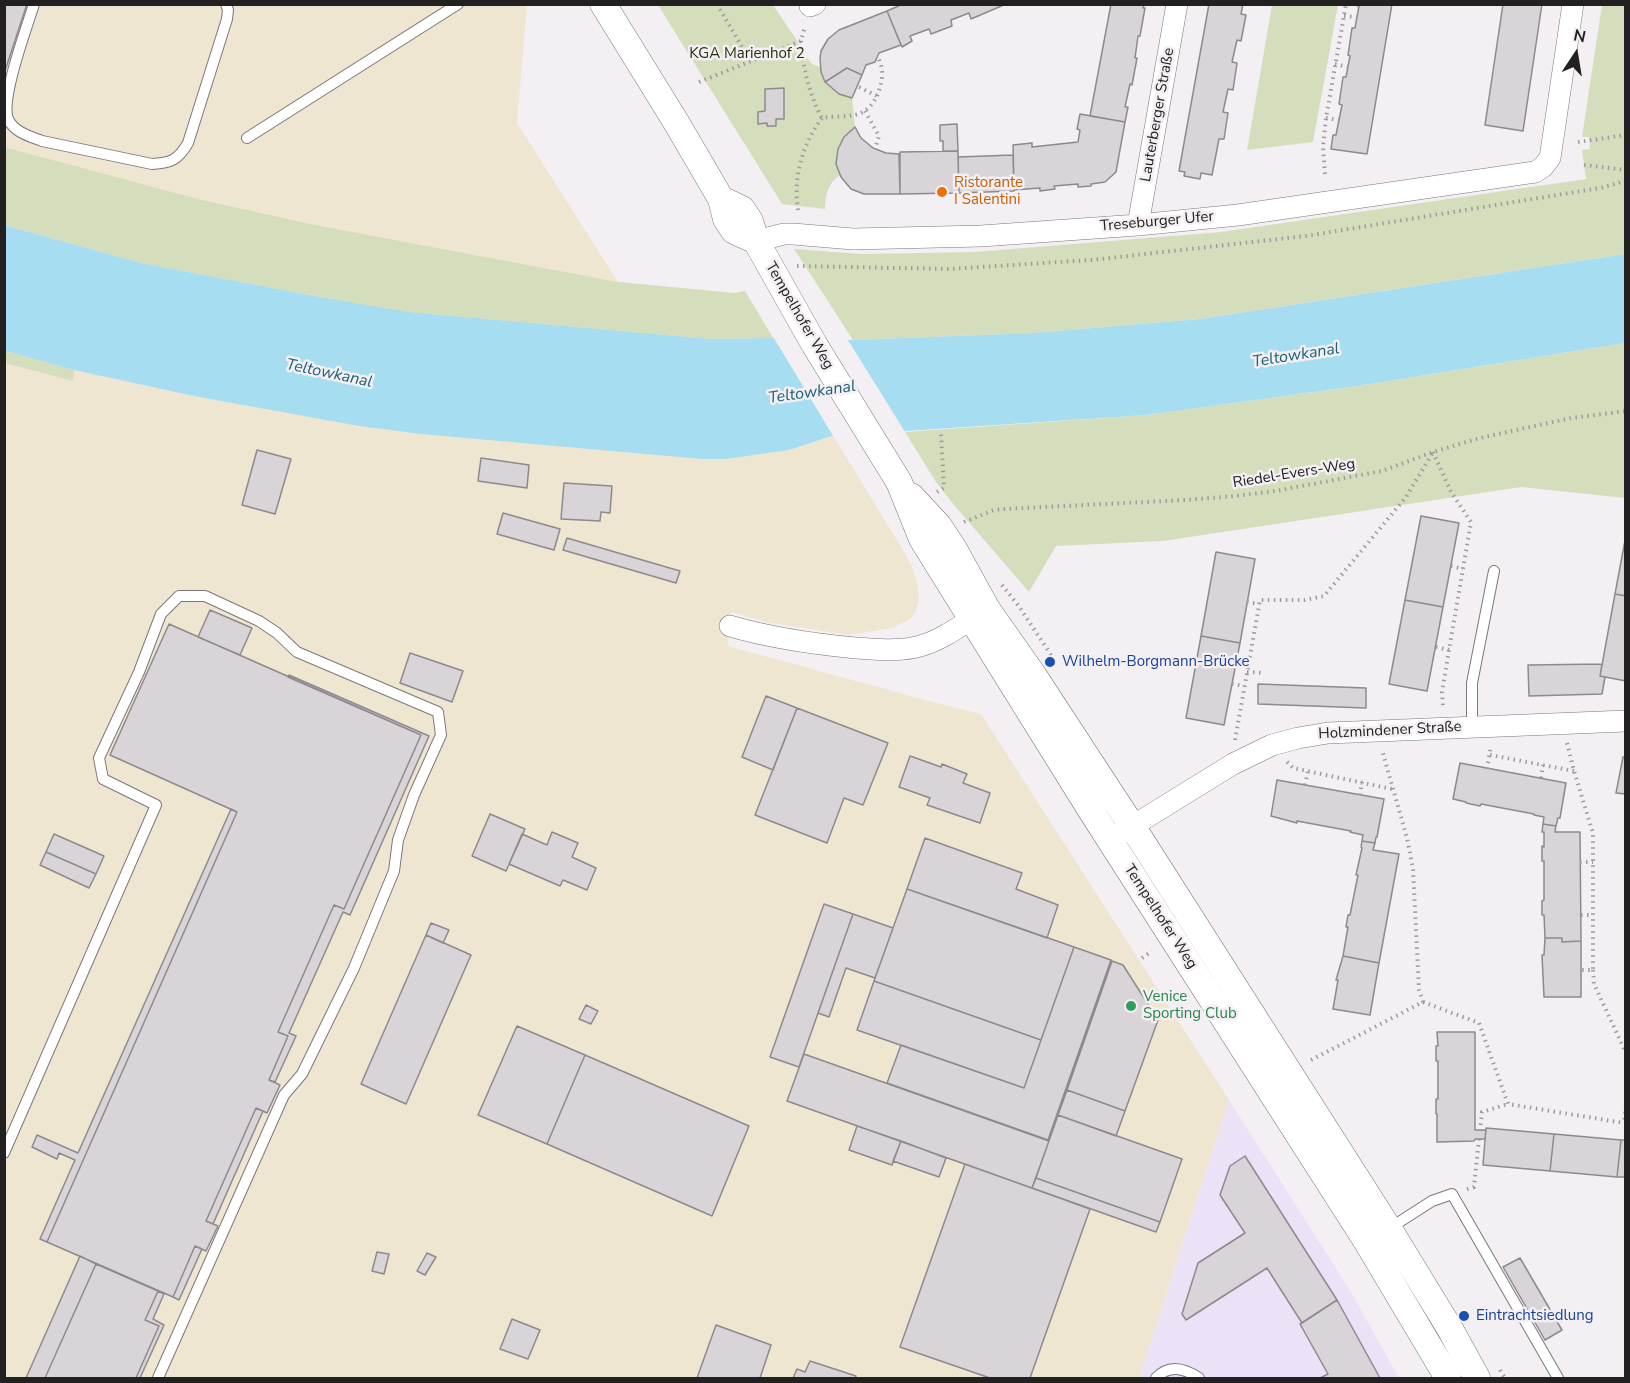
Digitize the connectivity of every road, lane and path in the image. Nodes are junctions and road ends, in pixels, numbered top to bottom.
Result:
1 (34, 4) edge
2 (226, 4) edge
3 (458, 4) edge
4 (603, 4) edge
5 (717, 4) edge
6 (1177, 4) edge
7 (1346, 4) edge
8 (1573, 4) edge
9 (812, 5) edge
10 (1344, 15) junction
11 (1357, 17) dead end
12 (801, 41) junction
13 (878, 58) dead end
14 (750, 61) junction
15 (1335, 64) junction
16 (1348, 67) dead end
17 (699, 82) dead end
18 (857, 86) dead end
19 (876, 96) junction
20 (865, 111) junction
21 (822, 118) junction
22 (1326, 118) junction
23 (1339, 120) dead end
24 (1626, 135) edge
25 (247, 138) dead end
26 (1578, 142) dead end
27 (875, 149) dead end
28 (1584, 165) dead end
29 (1626, 170) edge
30 (1325, 174) dead end
31 (798, 210) dead end
32 (1138, 225) junction
33 (756, 241) junction
34 (1626, 411) edge
35 (941, 434) dead end
36 (1433, 452) junction
37 (937, 492) dead end
38 (962, 524) dead end
39 (1450, 566) dead end
40 (1463, 569) junction
41 (1494, 571) dead end
42 (1247, 602) dead end
43 (1259, 604) junction
44 (979, 614) junction
45 (730, 626) dead end
46 (1436, 647) dead end
47 (1449, 650) junction
48 (1247, 672) junction
49 (1264, 673) dead end
50 (1232, 684) dead end
51 (1244, 686) junction
52 (1443, 711) dead end
53 (1626, 721) edge
54 (1472, 727) junction
55 (1566, 740) dead end
56 (1492, 742) dead end
57 (1234, 744) dead end
58 (1382, 746) dead end
59 (1490, 755) junction
60 (1283, 757) dead end
61 (1543, 765) junction
62 (1487, 769) dead end
63 (1308, 771) junction
64 (1574, 771) junction
65 (1541, 778) dead end
66 (1362, 782) junction
67 (1305, 785) dead end
68 (1392, 789) junction
69 (1360, 795) dead end
70 (1132, 826) junction
71 (1110, 841) junction
72 (1580, 862) dead end
73 (1593, 862) junction
74 (1581, 915) dead end
75 (1593, 915) junction
76 (1152, 951) dead end
77 (1142, 958) dead end
78 (1581, 970) dead end
79 (1593, 970) junction
80 (1423, 1002) junction
81 (1626, 1053) edge
82 (1311, 1060) dead end
83 (1508, 1104) junction
84 (1626, 1106) edge
85 (1625, 1124) edge
86 (1480, 1131) dead end
87 (1479, 1139) dead end
88 (4, 1153) edge
89 (1452, 1194) junction
90 (1389, 1229) junction
91 (158, 1378) edge
92 (1156, 1378) edge
93 (1199, 1378) edge
94 (1448, 1378) edge
95 (1477, 1378) edge
96 (1558, 1378) edge

1 - 2 lane
3 - 25 lane
4 - 33 street, Tempelhofer Weg
5 - 14 path
6 - 32 street, Lauterberger Straße
7 - 10 path
8 - 32 street, Treseburger Ufer
9 - 12 path
10 - 11 path
10 - 15 path
12 - 14 path
12 - 21 path
13 - 19 path
14 - 17 path
15 - 16 path
15 - 22 path
18 - 19 path
19 - 20 path
20 - 21 path
20 - 27 path
21 - 31 path
22 - 23 path
22 - 30 path
24 - 26 path
28 - 29 path
32 - 33 street, Treseburger Ufer
33 - 44 street, Tempelhofer Weg
34 - 36 path, Riedel-Evers-Weg
35 - 37 path
36 - 38 path, Riedel-Evers-Weg
36 - 40 path
36 - 43 path
39 - 40 path
40 - 47 path
41 - 54 lane
42 - 43 path
43 - 48 path
44 - 45 street
44 - 70 street, Tempelhofer Weg
44 - 71 street, Tempelhofer Weg
46 - 47 path
47 - 52 path
48 - 49 path
48 - 51 path
50 - 51 path
51 - 57 path
53 - 54 street, Holzmindener Straße
54 - 70 street, Holzmindener Straße
55 - 64 path
56 - 59 path
58 - 68 path
59 - 61 path
59 - 62 path
60 - 63 path
61 - 64 path
61 - 65 path
63 - 66 path
63 - 67 path
64 - 73 path
66 - 68 path
66 - 69 path
68 - 80 path
70 - 71 street, Holzmindener Straße
70 - 90 street, Tempelhofer Weg
71 - 94 street, Tempelhofer Weg
72 - 73 path
73 - 75 path
74 - 75 path
75 - 79 path
76 - 77 path
78 - 79 path
79 - 81 path
80 - 82 path
80 - 83 path
83 - 85 path
83 - 86 path
84 - 85 path
87 - 89 path
88 - 91 lane
89 - 90 lane
89 - 96 lane
90 - 95 street, Tempelhofer Weg
92 - 93 lane

